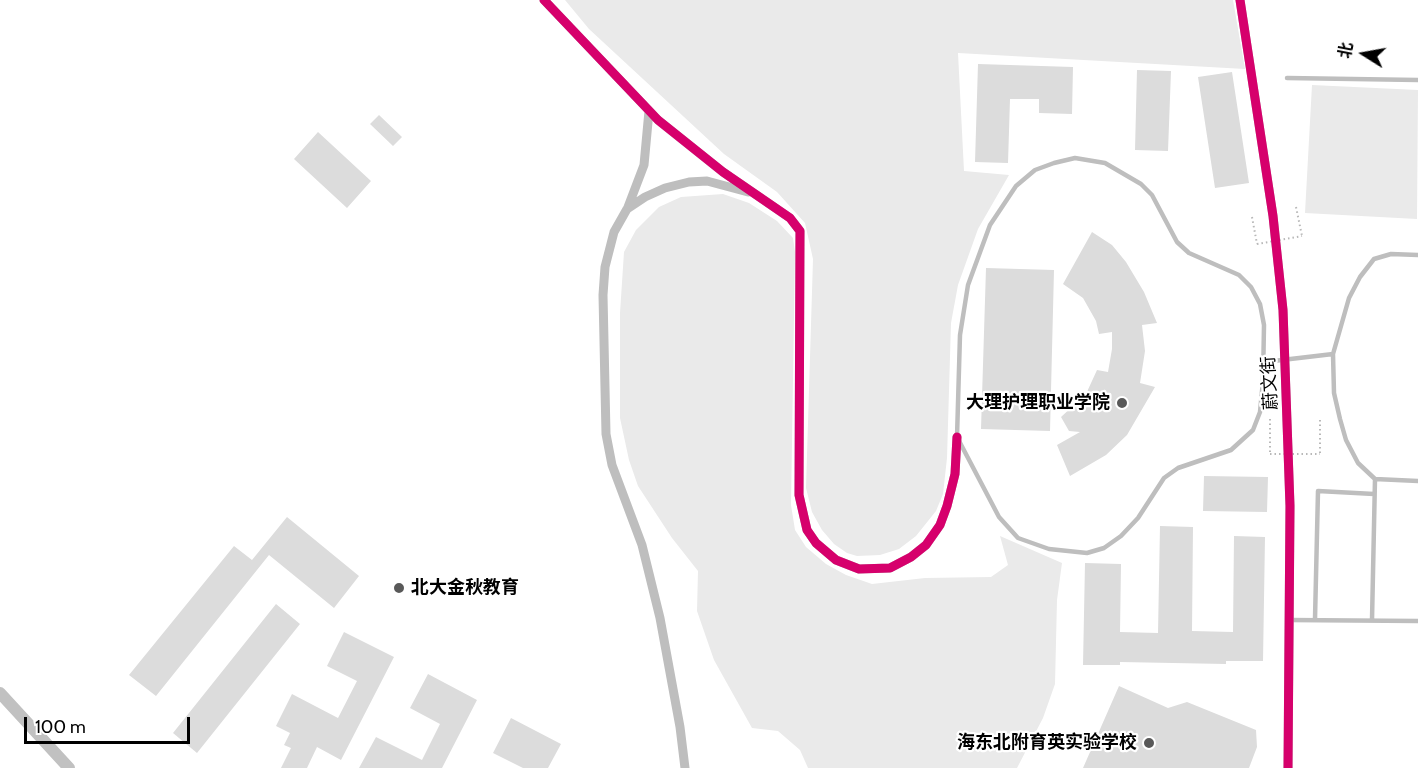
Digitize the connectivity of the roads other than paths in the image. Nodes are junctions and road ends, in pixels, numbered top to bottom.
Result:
1 (544, 0) edge
2 (1240, 0) edge
3 (1287, 78) dead end
4 (1418, 80) edge
5 (649, 111) junction
6 (757, 195) junction
7 (627, 210) junction
8 (1418, 255) edge
9 (1333, 354) junction
10 (1286, 358) junction
11 (1265, 362) junction
12 (957, 437) junction
13 (1375, 479) junction
14 (1418, 481) edge
15 (1374, 494) junction
16 (1315, 619) junction
17 (1289, 620) junction
18 (1372, 620) junction
19 (1418, 621) edge
20 (0, 693) edge
21 (69, 768) edge
22 (685, 768) edge
23 (1288, 768) edge

1 - 5 street
2 - 10 street, 蔚文街
3 - 4 lane
5 - 6 street
5 - 7 street
6 - 7 street
6 - 12 street
7 - 22 street
8 - 9 lane
9 - 10 lane
9 - 13 lane
10 - 11 lane
10 - 17 street, 蔚文街
11 - 12 lane
11 - 12 lane
13 - 14 lane
13 - 15 lane
15 - 16 lane
15 - 18 lane
16 - 17 lane
16 - 18 lane
17 - 23 street, 蔚文街
18 - 19 lane
20 - 21 street

